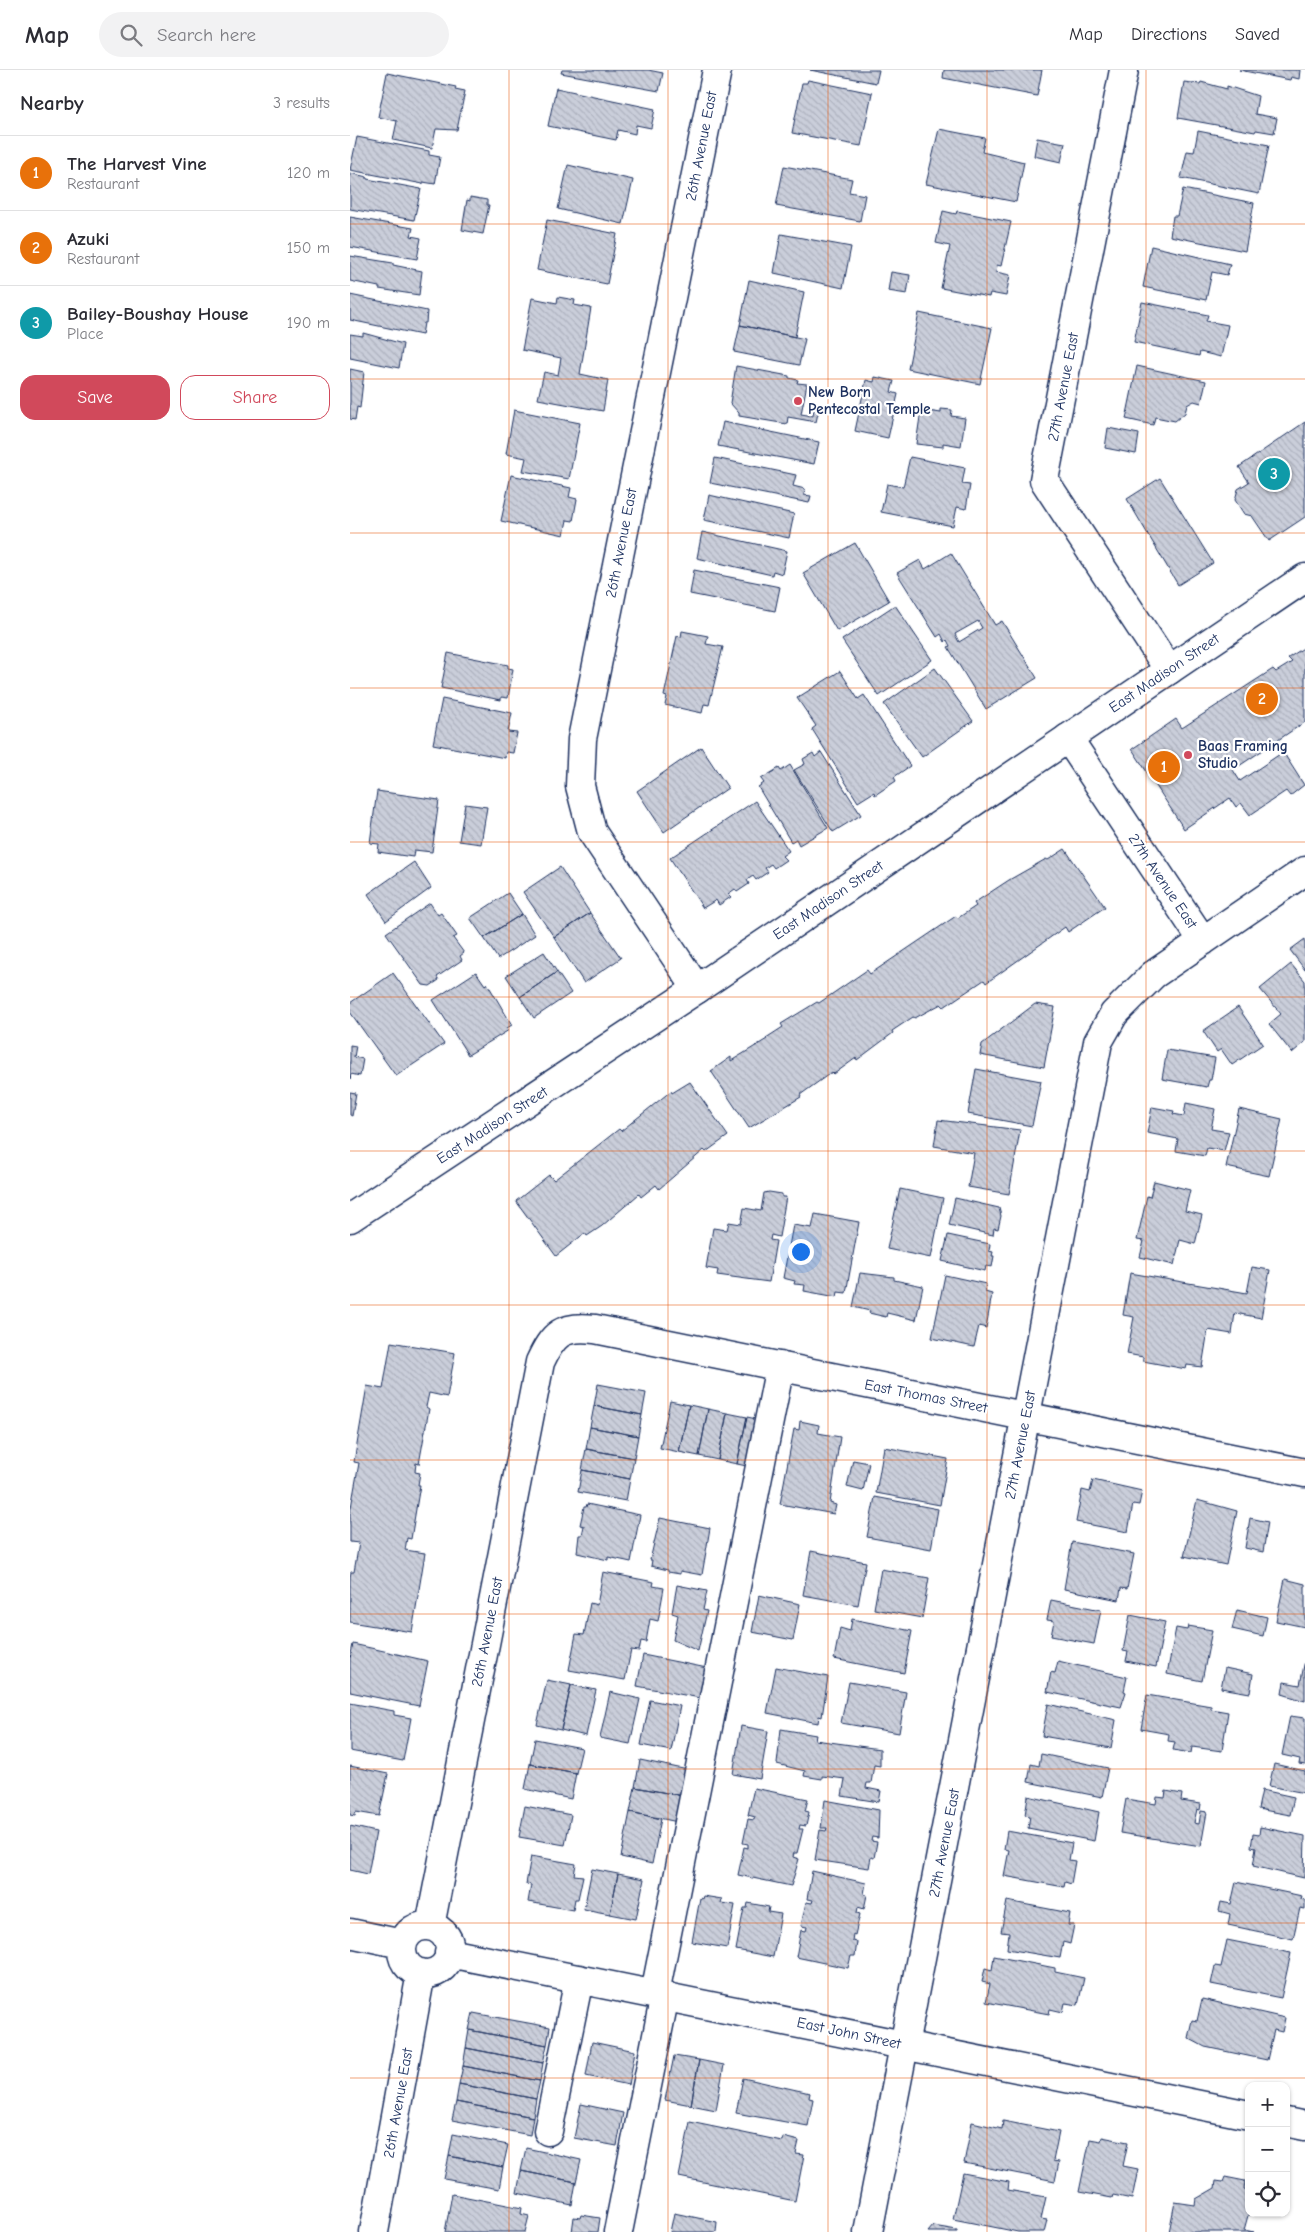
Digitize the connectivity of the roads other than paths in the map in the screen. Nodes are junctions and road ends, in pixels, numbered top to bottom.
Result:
1 (717, 70) edge
2 (1124, 70) edge
3 (1305, 578) edge
4 (1170, 670) junction
5 (1068, 738) junction
6 (1305, 871) edge
7 (1203, 941) junction
8 (696, 989) junction
9 (350, 1218) edge
10 (550, 1341) joint
11 (780, 1366) junction
12 (1025, 1416) junction
13 (1305, 1473) edge
14 (430, 1926) junction
15 (350, 1933) edge
16 (402, 1944) junction
17 (450, 1953) junction
18 (421, 1974) junction
19 (579, 1979) junction
20 (660, 1994) junction
21 (905, 2045) junction
22 (1245, 2113) edge
23 (1290, 2123) edge
24 (1305, 2126) edge
25 (548, 2131) dead end
26 (374, 2232) edge
27 (618, 2232) edge
28 (868, 2232) edge

1 - 8 street, 26th Avenue East
2 - 4 street, 27th Avenue East
3 - 4 street, East Madison Street
4 - 5 street, East Madison Street
5 - 7 street, 27th Avenue East
5 - 8 street, East Madison Street
6 - 7 street
7 - 12 street, 27th Avenue East
8 - 9 street, East Madison Street
10 - 11 street, East Thomas Street
10 - 14 street, 26th Avenue East
11 - 12 street, East Thomas Street
11 - 20 street
12 - 13 street, East Thomas Street
12 - 21 street, 27th Avenue East
14 - 16 street
14 - 17 street
15 - 16 street
16 - 18 street
17 - 18 street
17 - 19 street, East John Street
18 - 26 street, 26th Avenue East
19 - 20 street, East John Street
19 - 25 street
20 - 21 street, East John Street
20 - 27 street
21 - 22 street, East John Street
21 - 28 street, 27th Avenue East
23 - 24 street

